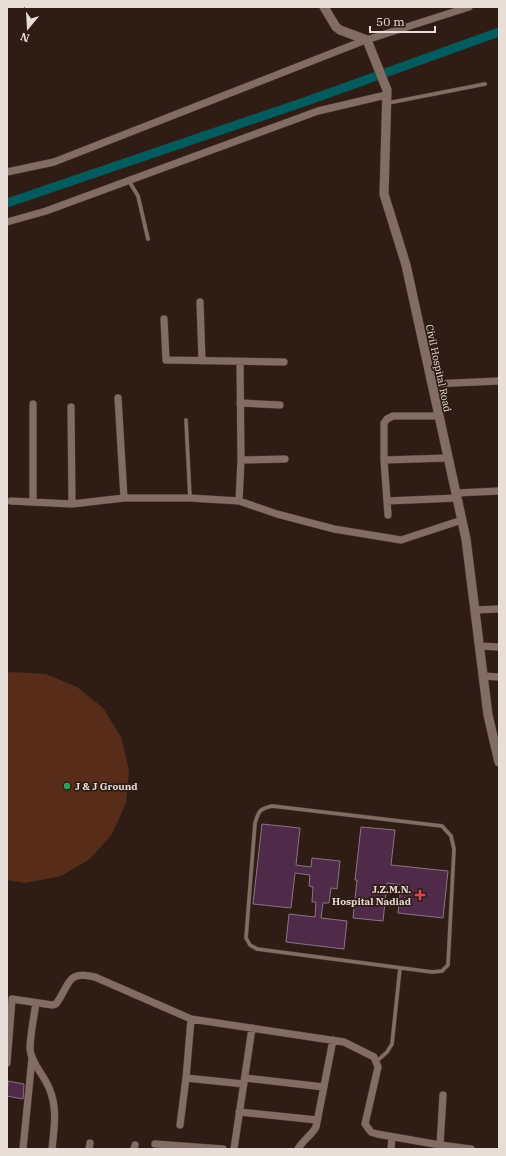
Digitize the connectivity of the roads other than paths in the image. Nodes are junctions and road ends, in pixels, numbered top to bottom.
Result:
1 (324, 7) edge
2 (468, 7) edge
3 (368, 42) junction
4 (485, 84) dead end
5 (386, 96) junction
6 (7, 172) edge
7 (129, 181) junction
8 (7, 222) edge
9 (148, 239) dead end
10 (200, 302) dead end
11 (164, 319) dead end
12 (202, 361) junction
13 (240, 362) junction
14 (284, 362) dead end
15 (499, 381) edge
16 (432, 384) junction
17 (118, 398) dead end
18 (240, 403) junction
19 (33, 404) dead end
20 (280, 405) dead end
21 (71, 407) dead end
22 (439, 416) junction
23 (186, 420) dead end
24 (448, 458) junction
25 (285, 459) dead end
26 (240, 460) junction
27 (384, 460) junction
28 (499, 491) edge
29 (456, 496) junction
30 (124, 498) junction
31 (190, 498) junction
32 (11, 501) dead end
33 (239, 501) junction
34 (387, 501) junction
35 (33, 502) junction
36 (72, 504) junction
37 (388, 515) dead end
38 (462, 520) junction
39 (499, 609) edge
40 (475, 610) junction
41 (479, 646) junction
42 (499, 647) edge
43 (483, 676) junction
44 (499, 677) edge
45 (496, 738) edge
46 (499, 762) edge
47 (400, 968) junction
48 (36, 1003) junction
49 (191, 1019) junction
50 (252, 1028) junction
51 (333, 1040) junction
52 (32, 1058) junction
53 (377, 1061) junction
54 (7, 1062) edge
55 (186, 1078) junction
56 (244, 1081) junction
57 (324, 1087) junction
58 (443, 1095) dead end
59 (239, 1112) junction
60 (317, 1120) junction
61 (180, 1125) dead end
62 (392, 1137) junction
63 (154, 1144) dead end
64 (417, 1145) edge
65 (440, 1146) junction
66 (23, 1149) edge
67 (52, 1149) edge
68 (224, 1149) edge
69 (234, 1149) edge
70 (298, 1149) edge
71 (391, 1149) edge
72 (471, 1149) edge

1 - 3 street
2 - 3 street
3 - 5 street, Civil Hospital Road
3 - 6 street
4 - 5 lane
5 - 7 street
5 - 16 street, Civil Hospital Road
7 - 8 street
7 - 9 lane
10 - 12 street
11 - 12 street
12 - 13 street
13 - 14 street
13 - 18 street
15 - 16 street
16 - 22 street, Civil Hospital Road
17 - 30 street
18 - 20 street
18 - 26 street
19 - 35 street
21 - 36 street
22 - 24 street, Civil Hospital Road
22 - 27 street
23 - 31 lane
24 - 27 street
24 - 29 street, Civil Hospital Road
25 - 26 street
26 - 33 street
27 - 34 street
28 - 29 street
29 - 34 street
29 - 38 street, Civil Hospital Road
30 - 31 street
30 - 36 street
31 - 33 street
32 - 35 street
33 - 38 street
34 - 37 street
35 - 36 street
38 - 40 street, Civil Hospital Road
39 - 40 street
40 - 41 street, Civil Hospital Road
41 - 42 street
41 - 43 street, Civil Hospital Road
43 - 44 street
43 - 45 street, Civil Hospital Road
45 - 46 street, Civil Hospital Road
47 - 47 lane
47 - 53 lane
48 - 49 street
48 - 52 street
48 - 54 street
49 - 50 street
49 - 55 street
50 - 51 street
50 - 56 street
51 - 53 street
51 - 57 street
52 - 66 street
52 - 67 street
53 - 62 street
55 - 56 street
55 - 61 street
56 - 57 street
56 - 59 street
57 - 60 street
58 - 65 street
59 - 60 street
59 - 69 street
60 - 70 street
62 - 64 street
62 - 71 street
63 - 68 street
64 - 65 street
65 - 72 street

